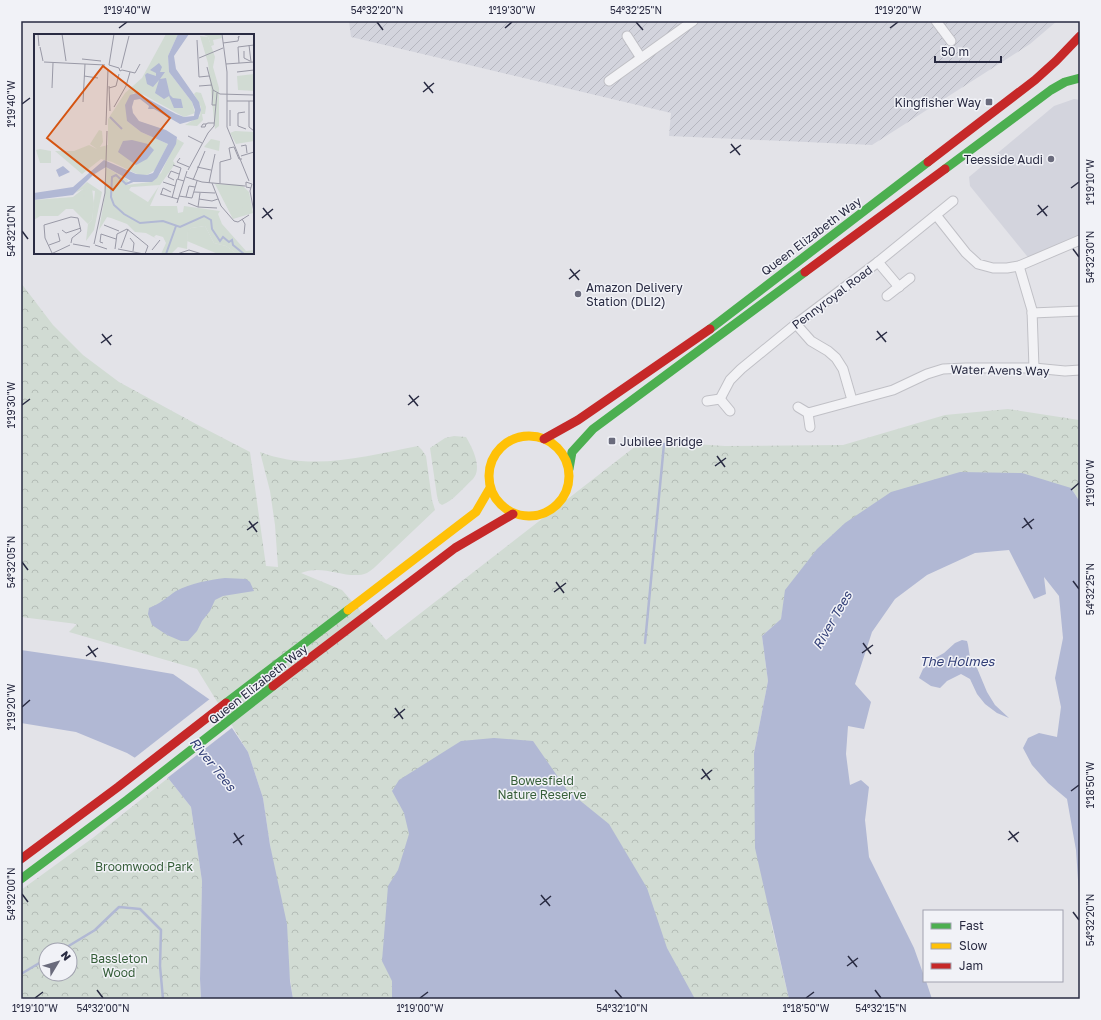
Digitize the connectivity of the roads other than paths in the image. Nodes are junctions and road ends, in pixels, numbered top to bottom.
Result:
1 (693, 21) edge
2 (936, 21) edge
3 (626, 36) dead end
4 (1080, 36) edge
5 (951, 41) dead end
6 (641, 58) junction
7 (1080, 78) edge
8 (609, 81) dead end
9 (953, 201) dead end
10 (936, 215) junction
11 (1080, 240) edge
12 (878, 262) junction
13 (1019, 266) junction
14 (910, 278) dead end
15 (899, 287) junction
16 (887, 296) dead end
17 (1080, 311) edge
18 (1032, 313) junction
19 (796, 324) junction
20 (1034, 368) junction
21 (1080, 370) edge
22 (720, 399) junction
23 (852, 400) junction
24 (707, 401) dead end
25 (798, 407) dead end
26 (730, 411) dead end
27 (808, 413) junction
28 (810, 427) dead end
29 (544, 439) junction
30 (569, 469) junction
31 (490, 488) junction
32 (513, 514) junction
33 (21, 859) edge
34 (21, 879) edge

1 - 6 street
2 - 5 street
3 - 6 street
4 - 29 street, Queen Elizabeth Way
6 - 8 street
7 - 30 street, Queen Elizabeth Way
9 - 10 street, Pennyroyal Road
10 - 12 street, Pennyroyal Road
10 - 13 street
11 - 13 street
12 - 15 street
12 - 19 street, Pennyroyal Road
13 - 18 street
14 - 15 street
15 - 16 street
17 - 18 street
18 - 20 street
19 - 22 street, Pennyroyal Road
19 - 23 street
20 - 21 street, Water Avens Way
20 - 23 street, Water Avens Way
22 - 24 street
22 - 26 street
23 - 27 street, Water Avens Way
25 - 27 street
27 - 28 street
29 - 30 street
29 - 31 street
30 - 32 street
31 - 32 street
31 - 33 street, Queen Elizabeth Way
32 - 34 street, Queen Elizabeth Way

